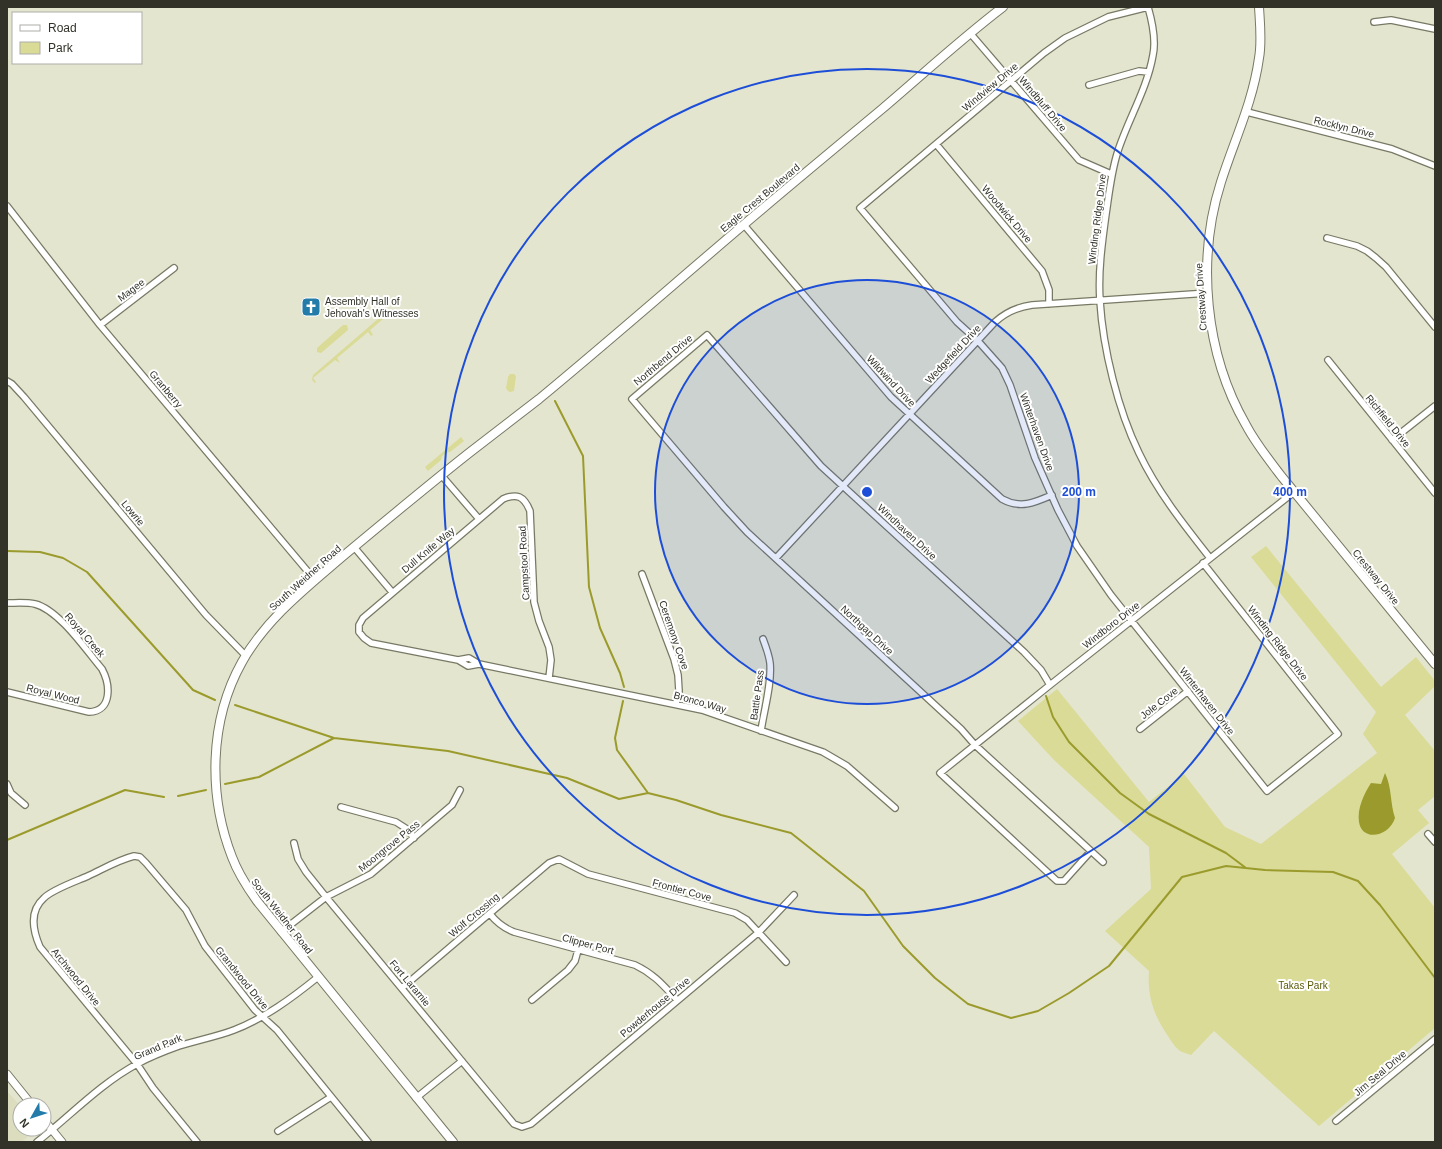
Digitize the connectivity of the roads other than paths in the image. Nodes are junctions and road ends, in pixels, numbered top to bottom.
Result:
1 (1003, 7) edge
2 (1148, 7) edge
3 (1259, 7) edge
4 (1374, 22) dead end
5 (1435, 29) edge
6 (970, 33) junction
7 (1148, 72) junction
8 (1010, 81) junction
9 (1089, 85) dead end
10 (1247, 112) junction
11 (936, 144) junction
12 (1435, 166) edge
13 (1111, 174) junction
14 (7, 206) edge
15 (860, 208) joint
16 (744, 225) junction
17 (1328, 238) dead end
18 (174, 268) dead end
19 (1208, 293) junction
20 (1100, 300) junction
21 (1049, 304) junction
22 (100, 325) junction
23 (1435, 327) edge
24 (707, 335) joint
25 (978, 341) junction
26 (1328, 360) dead end
27 (7, 381) edge
28 (632, 399) joint
29 (531, 406) joint
30 (1435, 406) edge
31 (910, 415) junction
32 (1392, 440) junction
33 (442, 476) junction
34 (844, 486) junction
35 (1294, 492) junction
36 (1435, 493) edge
37 (1052, 494) junction
38 (519, 496) joint
39 (479, 519) junction
40 (354, 547) junction
41 (776, 558) junction
42 (1210, 558) junction
43 (1203, 563) junction
44 (642, 574) dead end
45 (315, 580) junction
46 (392, 592) junction
47 (7, 603) edge
48 (1131, 620) junction
49 (359, 632) joint
50 (763, 639) dead end
51 (246, 656) junction
52 (1435, 664) edge
53 (548, 678) junction
54 (1050, 685) junction
55 (1188, 691) junction
56 (7, 692) edge
57 (676, 704) junction
58 (96, 712) joint
59 (1140, 729) dead end
60 (761, 731) junction
61 (975, 745) junction
62 (7, 784) edge
63 (460, 790) dead end
64 (1267, 790) joint
65 (25, 806) dead end
66 (341, 807) dead end
67 (895, 808) dead end
68 (1428, 834) dead end
69 (414, 838) junction
70 (1435, 842) edge
71 (294, 843) dead end
72 (1091, 851) junction
73 (140, 857) joint
74 (559, 859) joint
75 (1103, 862) dead end
76 (794, 895) dead end
77 (326, 897) junction
78 (490, 914) junction
79 (281, 932) junction
80 (759, 932) junction
81 (578, 950) junction
82 (786, 962) dead end
83 (318, 978) junction
84 (402, 988) junction
85 (532, 1000) dead end
86 (677, 1000) junction
87 (262, 1017) junction
88 (1435, 1039) edge
89 (462, 1061) junction
90 (137, 1064) junction
91 (7, 1074) edge
92 (26, 1097) edge
93 (331, 1097) junction
94 (416, 1098) junction
95 (1336, 1121) dead end
96 (522, 1127) joint
97 (52, 1130) joint
98 (278, 1131) dead end
99 (62, 1142) edge
100 (197, 1142) edge
101 (368, 1142) edge
102 (452, 1142) edge

1 - 6 main road, Eagle Crest Boulevard
2 - 7 street, Winding Ridge Drive
2 - 8 street, Windview Drive
3 - 10 main road, Crestway Drive
4 - 5 street
6 - 8 street, Windbluff Drive
6 - 16 main road, Eagle Crest Boulevard
7 - 9 street
7 - 13 street, Winding Ridge Drive
8 - 11 street, Windview Drive
8 - 13 street, Windbluff Drive
10 - 12 street, Rocklyn Drive
10 - 19 main road, Crestway Drive
11 - 15 street, Windview Drive
11 - 21 street, Woodwick Drive
13 - 20 street, Winding Ridge Drive
14 - 22 street, Granberry
15 - 25 street, Winterhaven Drive
16 - 29 main road, Eagle Crest Boulevard
16 - 31 street, Wildwind Drive
17 - 23 street
18 - 22 street, Magee
19 - 20 street, Wedgefield Drive
19 - 35 main road, Crestway Drive
20 - 21 street, Wedgefield Drive
20 - 42 street, Winding Ridge Drive
21 - 25 street, Wedgefield Drive
22 - 45 street, Granberry
24 - 28 street, Northbend Drive
24 - 34 street, Windhaven Drive
25 - 31 street, Wedgefield Drive
25 - 37 street, Winterhaven Drive
26 - 32 street, Richfield Drive
27 - 51 street, Lowrie
28 - 41 street, Northgap Drive
29 - 33 main road, South Weidner Road
30 - 32 street
31 - 34 street, Wedgefield Drive
31 - 37 street, Wildwind Drive
32 - 36 street, Richfield Drive
33 - 39 street
33 - 40 main road, South Weidner Road
34 - 41 street, Wedgefield Drive
34 - 54 street, Windhaven Drive
35 - 42 street, Windboro Drive
35 - 52 main road, Crestway Drive
37 - 48 street, Winterhaven Drive
38 - 39 street, Dull Knife Way
38 - 53 street, Campstool Road
39 - 46 street, Dull Knife Way
40 - 45 main road, South Weidner Road
40 - 46 street
41 - 61 street, Northgap Drive
42 - 43 street, Windboro Drive
43 - 48 street, Windboro Drive
43 - 64 street, Winding Ridge Drive
44 - 57 street, Ceremony Cove
45 - 51 main road, South Weidner Road
46 - 49 street, Dull Knife Way
47 - 58 street, Royal Creek
48 - 54 street, Windboro Drive
48 - 55 street, Winterhaven Drive
49 - 53 street, Bronco Way
50 - 60 street, Battle Pass
51 - 79 main road, South Weidner Road
53 - 57 street, Bronco Way
54 - 61 street, Windboro Drive
55 - 59 street, Jole Cove
55 - 64 street, Winterhaven Drive
56 - 58 street, Royal Wood
57 - 60 street, Bronco Way
60 - 67 street, Bronco Way
61 - 72 street, Northgap Drive
61 - 72 street, Windboro Drive
62 - 65 street
63 - 69 street, Moongrove Pass
66 - 69 street
68 - 70 street
69 - 77 street, Moongrove Pass
71 - 77 street, Fort Laramie
72 - 75 street, Northgap Drive
73 - 87 street, Grandwood Drive
73 - 90 street, Archwood Drive
74 - 78 street, Wolf Crossing
74 - 80 street, Frontier Cove
76 - 80 street, Powderhouse Drive
77 - 79 street, Moongrove Pass
77 - 84 street, Fort Laramie
78 - 81 street, Clipper Port
78 - 84 street, Wolf Crossing
79 - 83 main road, South Weidner Road
80 - 82 street, Frontier Cove
80 - 86 street, Powderhouse Drive
81 - 85 street
81 - 86 street, Clipper Port
83 - 87 street, Grand Park
83 - 94 main road, South Weidner Road
84 - 89 street, Fort Laramie
86 - 96 street, Powderhouse Drive
87 - 90 street, Grand Park
87 - 93 street, Grandwood Drive
88 - 95 street, Jim Seal Drive
89 - 94 street
89 - 96 street, Fort Laramie
90 - 97 street, Grand Park
90 - 100 street, Archwood Drive
91 - 92 street
93 - 98 street
93 - 101 street, Grandwood Drive
94 - 102 main road, South Weidner Road
97 - 99 street

